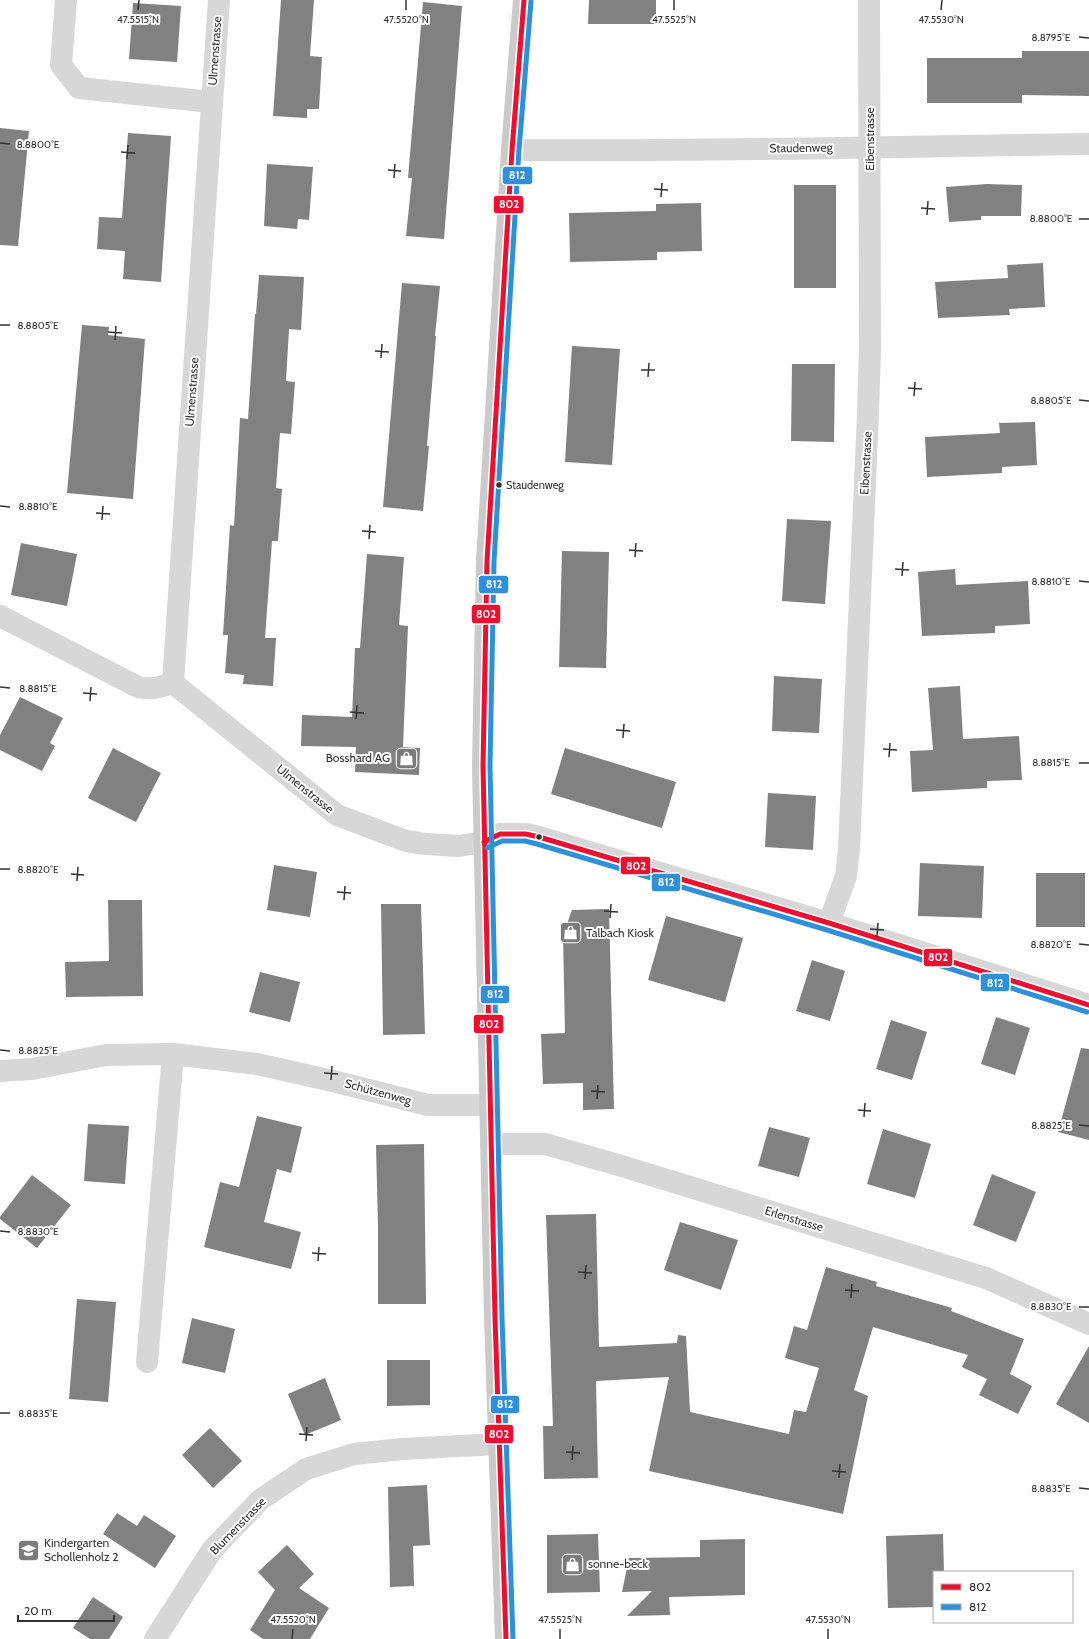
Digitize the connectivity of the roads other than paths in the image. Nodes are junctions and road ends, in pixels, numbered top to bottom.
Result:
1 (66, 0) edge
2 (219, 0) edge
3 (524, 0) edge
4 (869, 0) edge
5 (211, 102) junction
6 (1089, 144) edge
7 (870, 146) junction
8 (512, 150) junction
9 (0, 616) edge
10 (173, 683) junction
11 (484, 842) junction
12 (829, 923) junction
13 (1089, 1005) edge
14 (173, 1054) junction
15 (0, 1071) edge
16 (490, 1104) junction
17 (491, 1144) junction
18 (1089, 1324) edge
19 (147, 1362) dead end
20 (499, 1444) junction
21 (155, 1639) edge
22 (506, 1639) edge

1 - 5 street, Ulmenstrasse
2 - 5 street, Ulmenstrasse
3 - 8 main road
4 - 7 street, Eibenstrasse
5 - 10 street, Ulmenstrasse
6 - 7 street, Staudenweg
7 - 8 street, Staudenweg
7 - 12 street, Eibenstrasse
8 - 11 main road
9 - 10 street
10 - 11 street, Ulmenstrasse
11 - 12 street, Ulmenstrasse
11 - 16 main road
12 - 13 street, Ulmenstrasse
14 - 15 street, Schützenweg
14 - 16 street, Schützenweg
14 - 19 street
16 - 17 main road
17 - 18 street, Erlenstrasse
17 - 20 main road
20 - 21 street, Blumenstrasse
20 - 22 main road

